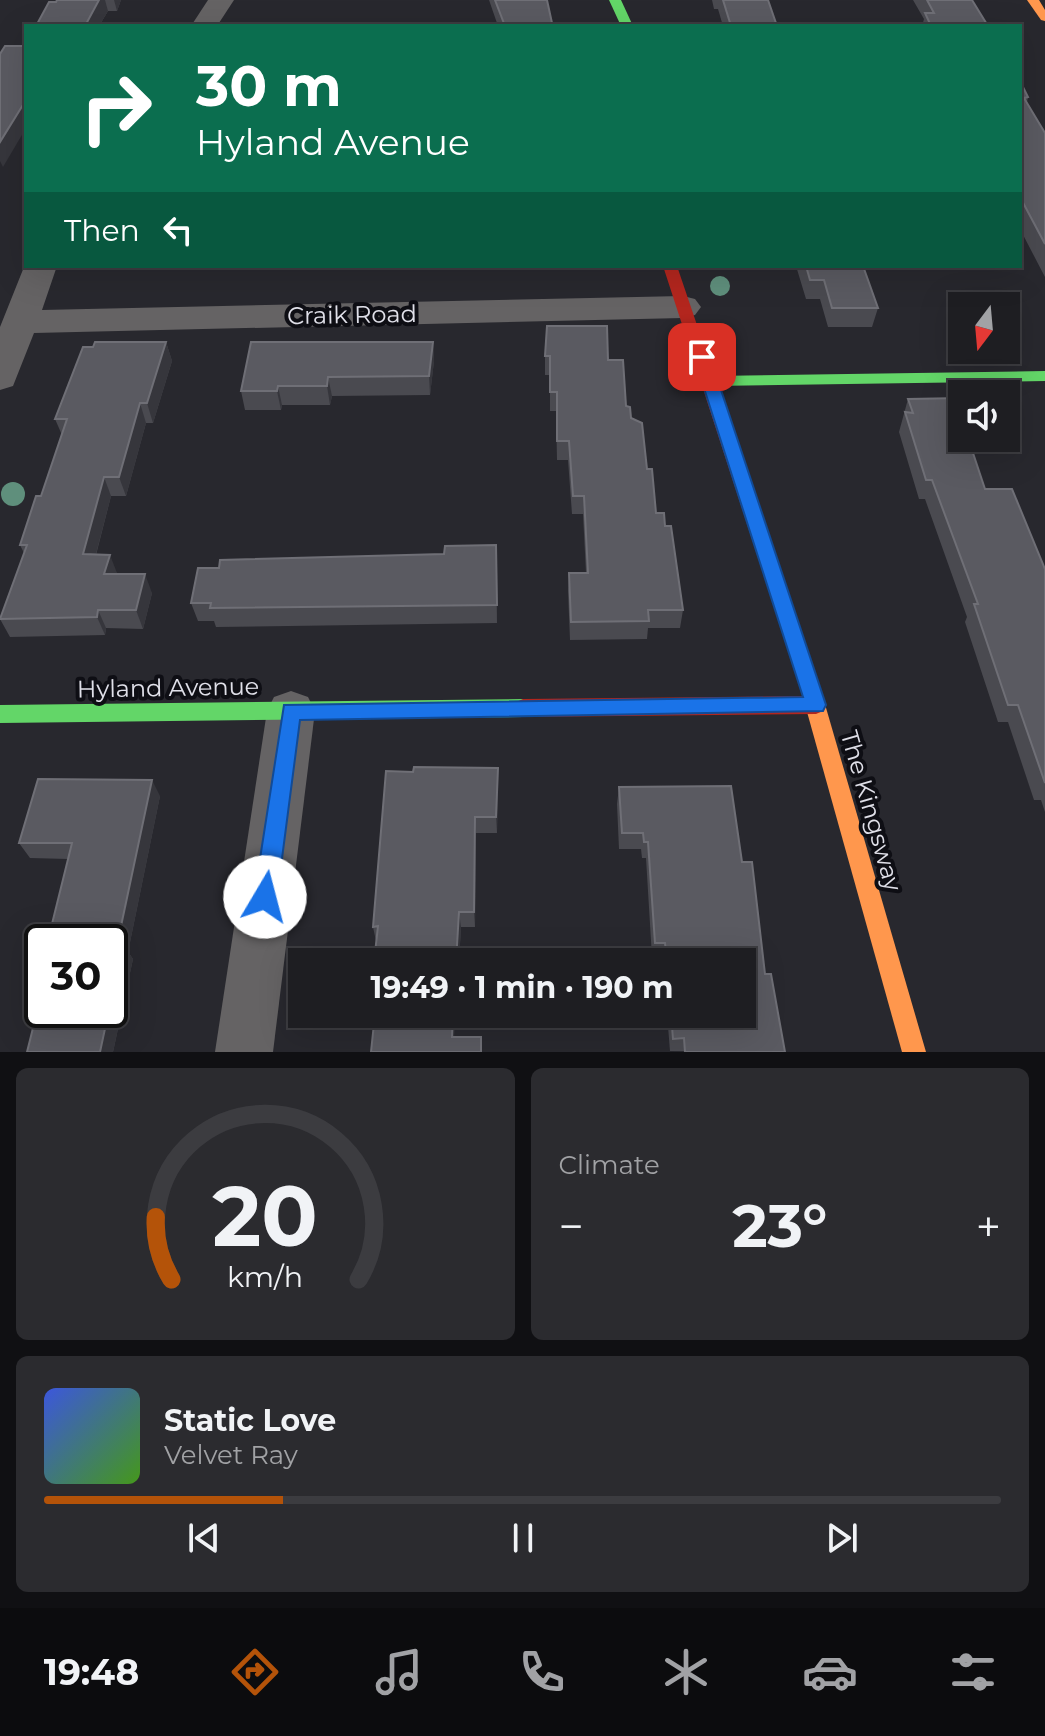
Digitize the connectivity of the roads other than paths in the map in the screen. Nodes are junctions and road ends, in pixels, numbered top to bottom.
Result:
1 (221, 0) edge
2 (615, 0) edge
3 (1033, 0) edge
4 (1045, 18) edge
5 (205, 24) edge
6 (626, 24) edge
7 (39, 268) edge
8 (671, 268) edge
9 (683, 307) junction
10 (22, 322) junction
11 (1045, 376) edge
12 (0, 377) edge
13 (711, 381) junction
14 (816, 705) junction
15 (291, 711) junction
16 (0, 714) edge
17 (244, 1052) edge
18 (914, 1052) edge

1 - 5 street
2 - 6 street
3 - 4 street
7 - 10 street
8 - 9 street, The Kingsway
9 - 10 street, Craik Road
9 - 13 street, The Kingsway
10 - 12 street
11 - 13 street
13 - 14 street, The Kingsway
14 - 15 street, Hyland Avenue
14 - 18 street, The Kingsway
15 - 16 street, Hyland Avenue
15 - 17 street

